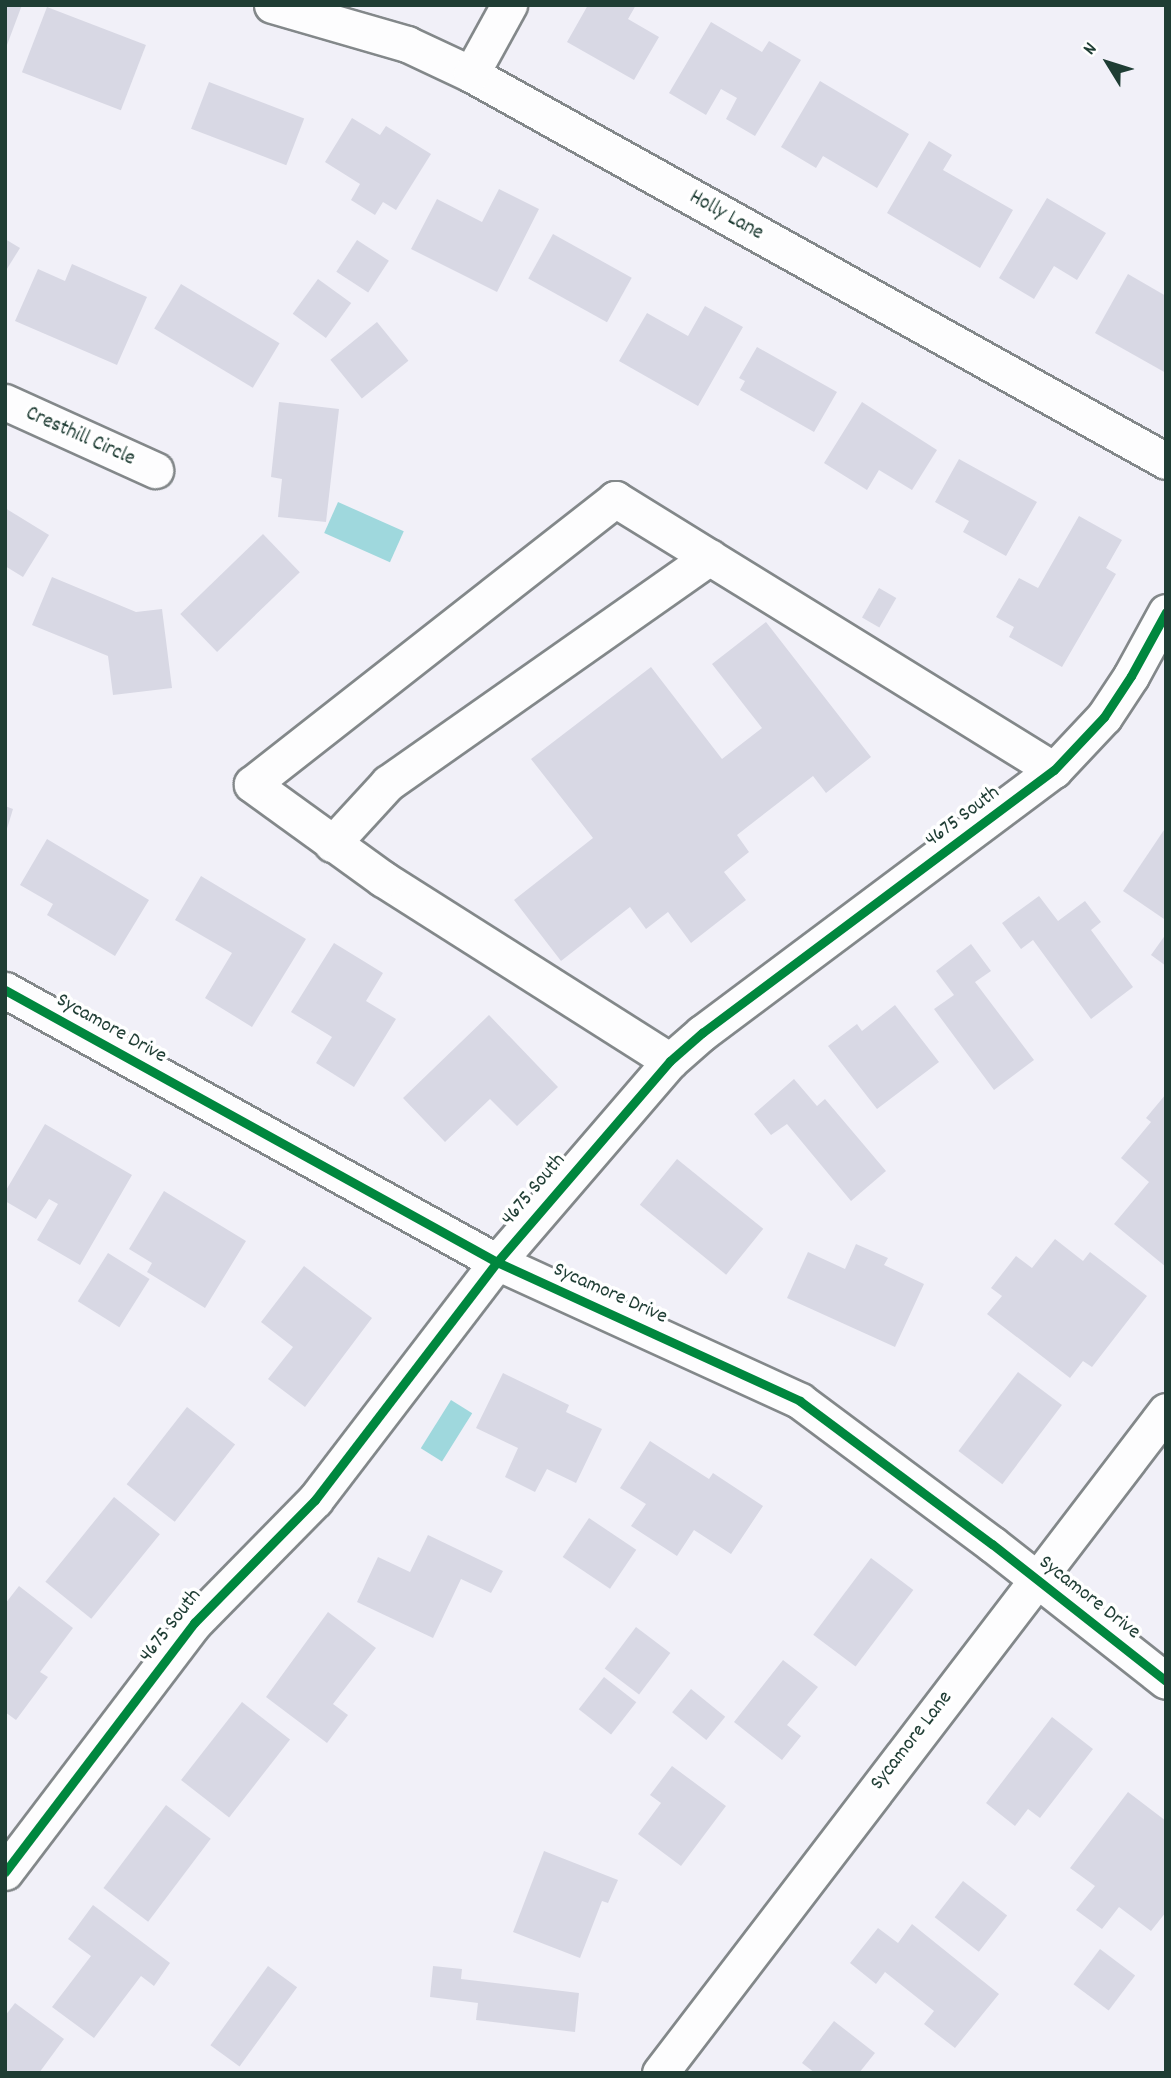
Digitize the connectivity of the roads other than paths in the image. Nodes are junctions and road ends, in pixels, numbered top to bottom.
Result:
1 (272, 5) edge
2 (509, 5) edge
3 (471, 74) junction
4 (5, 402) edge
5 (1166, 461) edge
6 (155, 470) dead end
7 (709, 557) junction
8 (1166, 612) edge
9 (1054, 770) junction
10 (332, 844) junction
11 (5, 990) edge
12 (670, 1061) junction
13 (497, 1262) junction
14 (1166, 1411) edge
15 (1037, 1579) junction
16 (1166, 1681) edge
17 (5, 1872) edge
18 (660, 2073) edge

1 - 3 street, Holly Lane
2 - 3 street
3 - 5 street, Holly Lane
4 - 6 street, Cresthill Circle
7 - 9 street
7 - 10 street
7 - 10 street
8 - 9 street, 4675 South
9 - 12 street, 4675 South
10 - 12 street
11 - 13 street, Sycamore Drive
12 - 13 street, 4675 South
13 - 15 street, Sycamore Drive
13 - 17 street, 4675 South
14 - 15 street, Sycamore Lane
15 - 16 street, Sycamore Drive
15 - 18 street, Sycamore Lane

